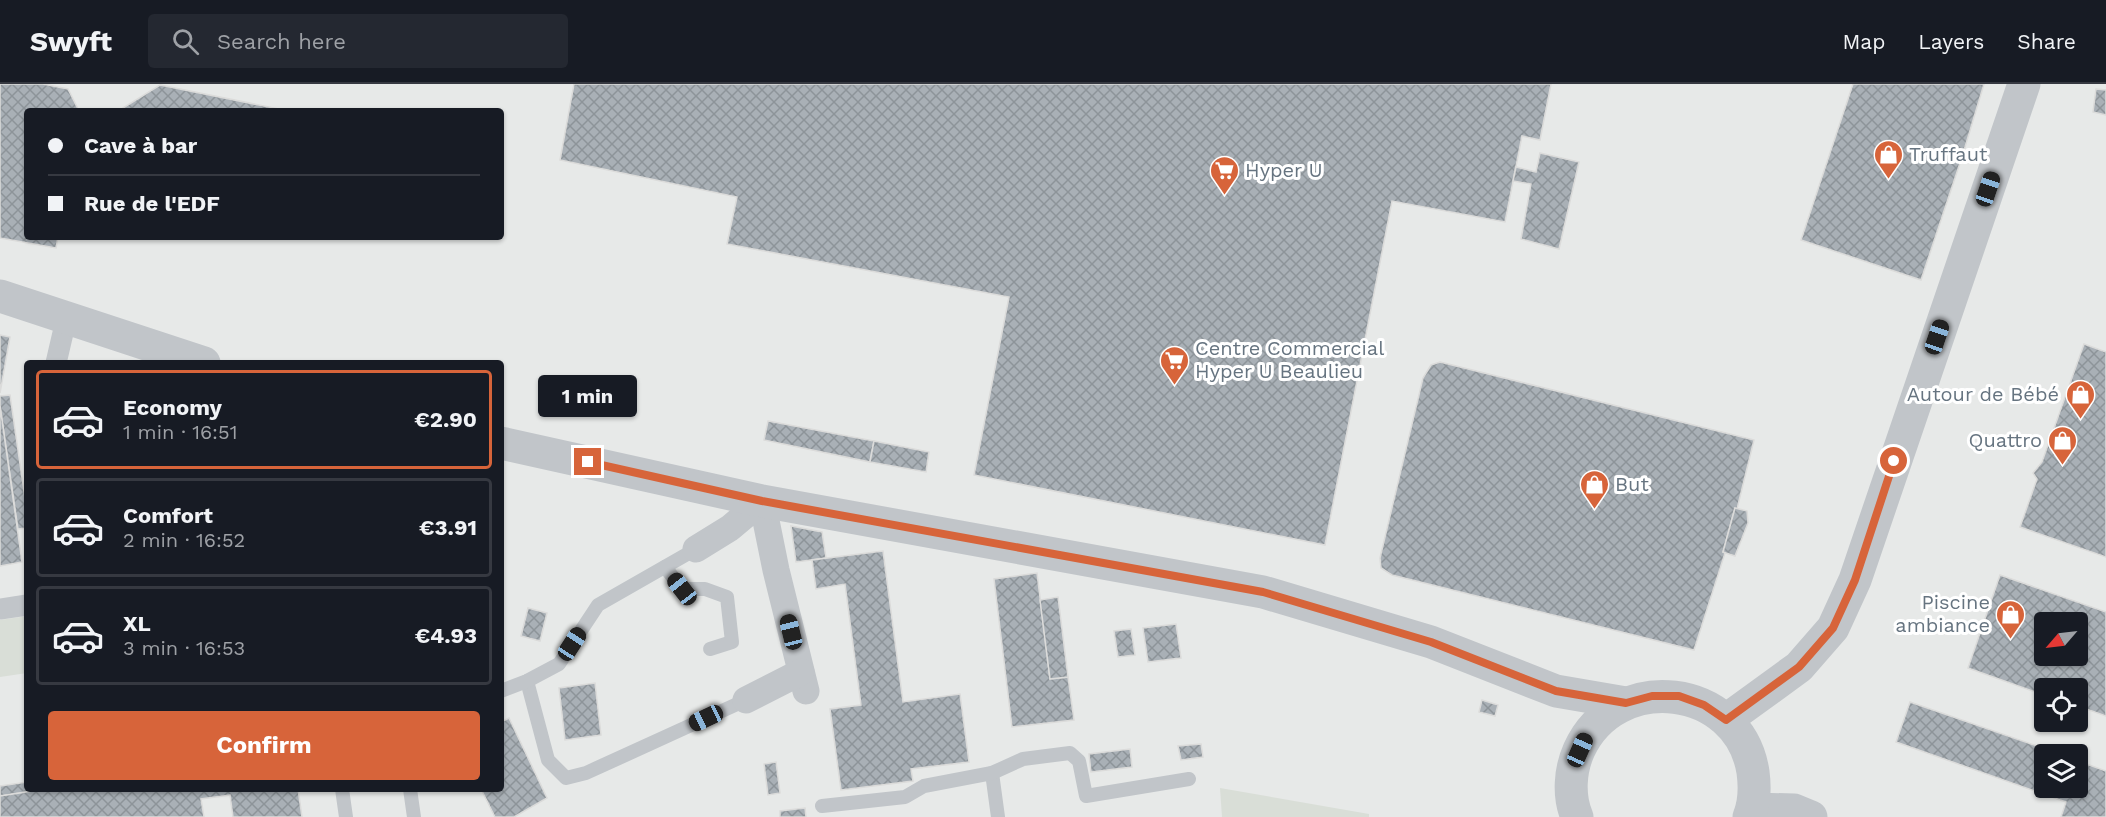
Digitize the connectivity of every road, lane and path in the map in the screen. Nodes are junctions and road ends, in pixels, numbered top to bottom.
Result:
1 (2024, 84) edge
2 (0, 296) edge
3 (66, 320) junction
4 (57, 360) edge
5 (194, 360) edge
6 (504, 444) edge
7 (762, 501) junction
8 (696, 549) joint
9 (665, 567) junction
10 (24, 605) edge
11 (0, 609) edge
12 (710, 649) dead end
13 (527, 681) junction
14 (504, 690) edge
15 (1556, 691) junction
16 (746, 700) joint
17 (1626, 703) junction
18 (1726, 720) junction
19 (1585, 738) junction
20 (992, 773) junction
21 (1189, 779) dead end
22 (342, 792) edge
23 (410, 792) edge
24 (822, 806) dead end
25 (1751, 813) edge
26 (1573, 815) edge
27 (346, 817) edge
28 (414, 817) edge
29 (998, 817) edge
30 (1810, 817) edge

1 - 18 street
2 - 3 street
3 - 4 street
3 - 5 street
6 - 7 street
7 - 8 street
7 - 15 street
7 - 16 street
8 - 9 lane
9 - 12 lane
9 - 13 lane
10 - 11 street
13 - 14 lane
13 - 16 lane
15 - 17 street
15 - 19 street
17 - 18 street
17 - 19 street
18 - 25 street
19 - 26 street
20 - 21 lane
20 - 24 lane
20 - 29 lane
22 - 27 lane
23 - 28 lane
25 - 30 street

